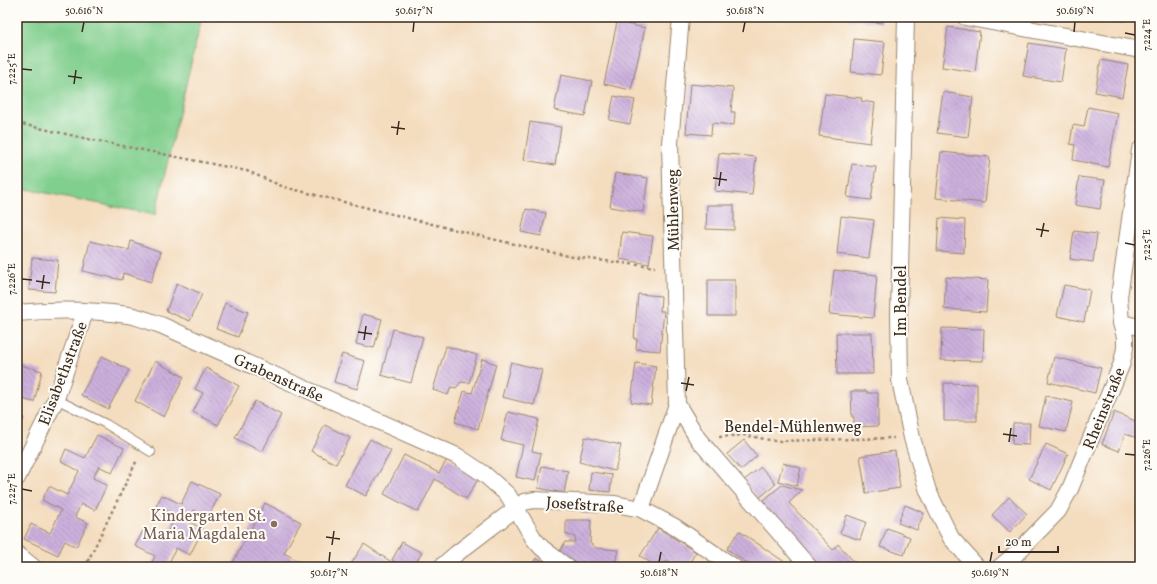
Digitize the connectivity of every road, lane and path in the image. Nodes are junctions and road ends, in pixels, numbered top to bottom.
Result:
1 (681, 17) edge
2 (906, 17) edge
3 (965, 17) edge
4 (1140, 50) edge
5 (17, 123) edge
6 (1140, 150) edge
7 (674, 269) junction
8 (17, 312) edge
9 (85, 312) junction
10 (1121, 323) junction
11 (1140, 327) edge
12 (56, 399) junction
13 (677, 404) junction
14 (912, 438) junction
15 (698, 439) junction
16 (144, 447) junction
17 (151, 452) dead end
18 (17, 478) edge
19 (517, 508) junction
20 (641, 509) junction
21 (17, 554) edge
22 (33, 567) edge
23 (86, 567) edge
24 (441, 567) edge
25 (567, 567) edge
26 (734, 567) edge
27 (808, 567) edge
28 (976, 567) edge
29 (1000, 567) edge

1 - 7 street, Mühlenweg
2 - 14 street, Im Bendel
3 - 4 street
5 - 7 path
6 - 10 street, Rheinstraße
7 - 13 street, Mühlenweg
8 - 9 street, Grabenstraße
9 - 12 street, Elisabethstraße
9 - 19 street, Grabenstraße
10 - 11 street
10 - 29 street, Rheinstraße
12 - 16 lane
12 - 18 street, Elisabethstraße
13 - 15 street, Mühlenweg
13 - 20 street, Mühlenweg
14 - 15 path, Bendel-Mühlenweg
14 - 28 street, Im Bendel
15 - 27 street, Mühlenweg
16 - 17 lane
16 - 23 path
19 - 20 street, Josefstraße
19 - 24 street, Josefstraße
19 - 25 street, Grabenstraße
20 - 26 street, Josefstraße
21 - 22 street

